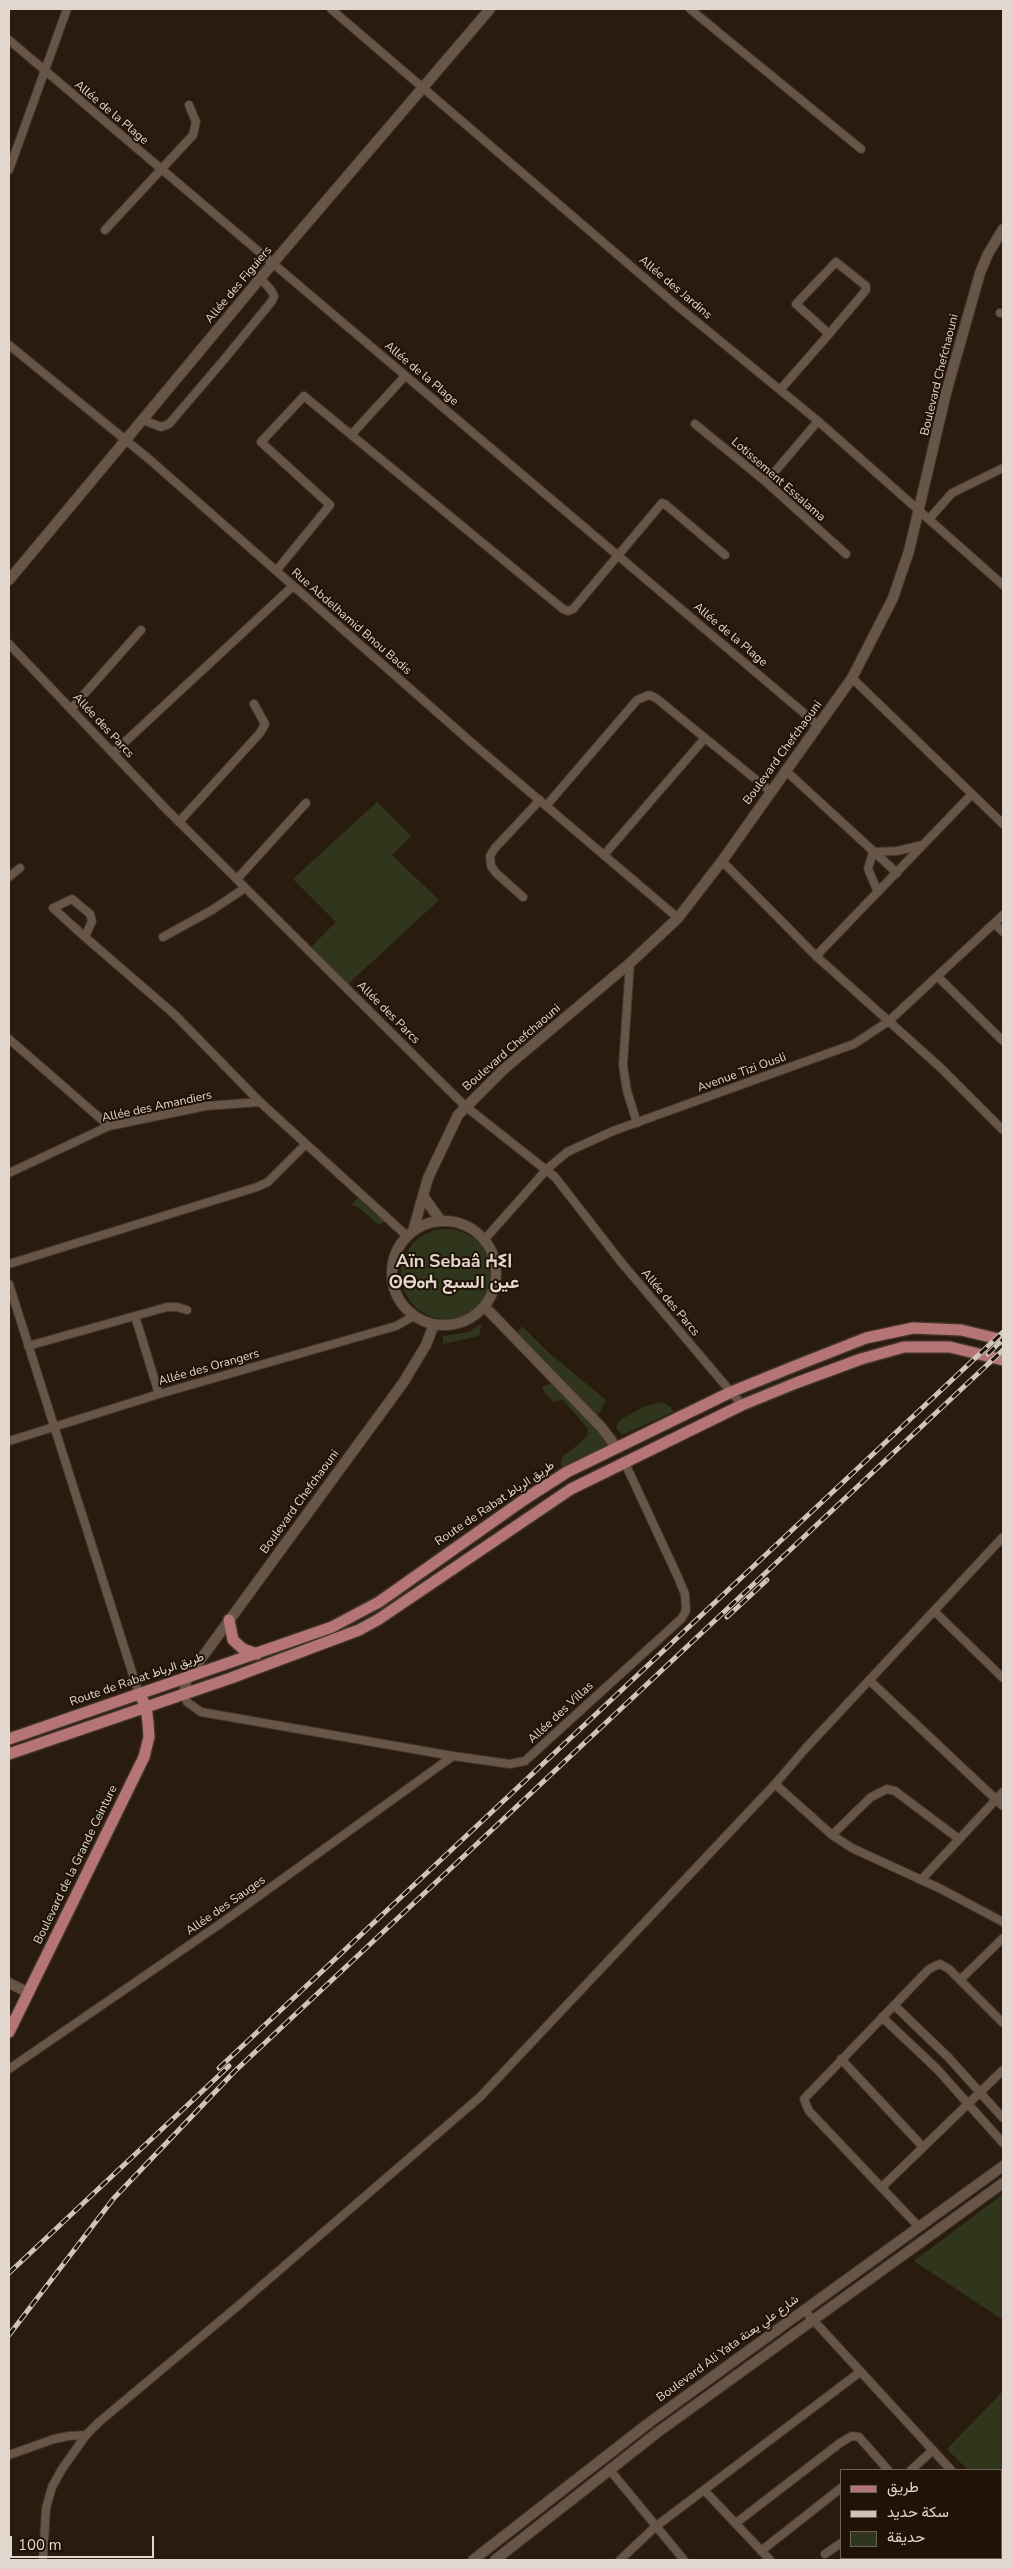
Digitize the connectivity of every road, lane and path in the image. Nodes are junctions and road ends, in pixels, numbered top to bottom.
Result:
1 (66, 9) edge
2 (331, 9) edge
3 (490, 9) edge
4 (690, 9) edge
5 (9, 40) edge
6 (46, 72) junction
7 (423, 87) junction
8 (189, 106) dead end
9 (861, 149) dead end
10 (159, 169) junction
11 (9, 170) edge
12 (1003, 229) edge
13 (106, 230) dead end
14 (273, 263) junction
15 (261, 279) junction
16 (829, 334) junction
17 (9, 345) edge
18 (405, 376) junction
19 (780, 390) junction
20 (143, 420) junction
21 (818, 421) junction
22 (695, 424) dead end
23 (352, 434) junction
24 (126, 440) junction
25 (1003, 468) edge
26 (766, 482) junction
27 (920, 510) junction
28 (929, 519) junction
29 (846, 554) dead end
30 (725, 555) dead end
31 (618, 556) junction
32 (276, 571) junction
33 (9, 580) edge
34 (1003, 585) edge
35 (293, 586) junction
36 (141, 630) dead end
37 (9, 644) edge
38 (852, 678) junction
39 (254, 704) dead end
40 (71, 709) junction
41 (818, 725) junction
42 (705, 738) junction
43 (113, 754) junction
44 (786, 770) junction
45 (770, 791) junction
46 (972, 794) junction
47 (306, 803) dead end
48 (543, 803) junction
49 (179, 822) junction
50 (1003, 824) edge
51 (924, 845) junction
52 (873, 852) junction
53 (604, 855) junction
54 (722, 861) junction
55 (20, 868) dead end
56 (897, 873) junction
57 (9, 877) edge
58 (236, 879) junction
59 (245, 888) junction
60 (878, 892) junction
61 (523, 897) dead end
62 (1003, 915) edge
63 (678, 918) junction
64 (994, 924) junction
65 (1003, 932) edge
66 (85, 937) junction
67 (163, 937) dead end
68 (816, 956) junction
69 (630, 963) junction
70 (938, 977) junction
71 (889, 1021) junction
72 (9, 1039) edge
73 (1003, 1041) edge
74 (260, 1102) junction
75 (465, 1106) junction
76 (637, 1123) junction
77 (109, 1126) junction
78 (1003, 1130) edge
79 (306, 1144) junction
80 (547, 1169) junction
81 (9, 1173) edge
82 (423, 1196) junction
83 (440, 1221) junction
84 (410, 1234) junction
85 (484, 1240) junction
86 (9, 1264) edge
87 (9, 1284) edge
88 (12, 1306) edge
89 (484, 1306) junction
90 (188, 1310) dead end
91 (135, 1316) junction
92 (414, 1316) junction
93 (434, 1324) junction
94 (1003, 1340) edge
95 (28, 1346) junction
96 (1003, 1360) edge
97 (731, 1392) junction
98 (159, 1394) junction
99 (742, 1405) junction
100 (54, 1427) junction
101 (9, 1441) edge
102 (616, 1447) junction
103 (624, 1461) junction
104 (1003, 1536) edge
105 (934, 1611) junction
106 (229, 1620) junction
107 (258, 1654) junction
108 (187, 1678) junction
109 (1003, 1678) edge
110 (869, 1680) junction
111 (184, 1693) junction
112 (139, 1694) junction
113 (146, 1706) junction
114 (9, 1739) edge
115 (9, 1754) edge
116 (453, 1756) junction
117 (775, 1784) junction
118 (1003, 1792) edge
119 (996, 1799) junction
120 (1003, 1806) edge
121 (832, 1835) junction
122 (959, 1839) junction
123 (921, 1880) junction
124 (1003, 1922) edge
125 (1003, 1938) edge
126 (962, 1979) junction
127 (9, 1983) edge
128 (29, 1993) junction
129 (894, 2005) junction
130 (882, 2017) junction
131 (1003, 2023) edge
132 (9, 2032) edge
133 (841, 2059) junction
134 (9, 2069) edge
135 (1003, 2070) edge
136 (980, 2092) junction
137 (968, 2104) junction
138 (1003, 2118) edge
139 (1003, 2143) edge
140 (924, 2147) junction
141 (1003, 2166) edge
142 (1003, 2183) edge
143 (882, 2187) junction
144 (919, 2227) junction
145 (804, 2310) junction
146 (812, 2321) junction
147 (860, 2372) junction
148 (718, 2373) junction
149 (726, 2383) junction
150 (86, 2436) junction
151 (933, 2450) junction
152 (9, 2455) edge
153 (609, 2468) junction
154 (887, 2469) edge
155 (912, 2469) edge
156 (950, 2469) edge
157 (840, 2489) edge
158 (704, 2490) junction
159 (736, 2523) junction
160 (655, 2527) junction
161 (840, 2544) edge
162 (761, 2551) junction
163 (826, 2554) dead end
164 (43, 2560) edge
165 (473, 2560) edge
166 (495, 2560) edge
167 (620, 2560) edge
168 (684, 2560) edge
169 (770, 2560) edge

1 - 6 street
2 - 7 street, Allée des Jardins
3 - 7 street, Allée des Figuiers
4 - 9 street
5 - 6 street, Allée de la Plage
6 - 10 street, Allée de la Plage
6 - 11 street
7 - 14 street, Allée des Figuiers
7 - 19 street, Allée des Jardins
8 - 10 street
10 - 13 street
10 - 14 street, Allée de la Plage
12 - 27 street, Boulevard Chefchaouni
14 - 15 street, Allée des Figuiers
14 - 18 street, Allée de la Plage
15 - 20 street, Allée des Figuiers
15 - 20 street
16 - 16 street
16 - 19 street
17 - 24 street, Rue Abdelhamid Bnou Badis
18 - 23 street
18 - 31 street, Allée de la Plage
19 - 21 street, Allée des Jardins
20 - 24 street, Allée des Figuiers
21 - 26 street
21 - 27 street, Allée des Jardins
22 - 26 street, Lotissement Essalama
23 - 31 street
23 - 32 street
24 - 32 street, Rue Abdelhamid Bnou Badis
24 - 33 street, Allée des Figuiers
25 - 28 street
26 - 29 street, Lotissement Essalama
27 - 28 street, Allée des Jardins
27 - 38 street, Boulevard Chefchaouni
28 - 34 street, Allée des Jardins
30 - 31 street
31 - 41 street, Allée de la Plage
32 - 35 street, Rue Abdelhamid Bnou Badis
35 - 43 street
35 - 48 street, Rue Abdelhamid Bnou Badis
36 - 40 street
37 - 40 street, Allée des Parcs
38 - 41 street, Boulevard Chefchaouni
38 - 46 street
39 - 49 street
40 - 43 street, Allée des Parcs
41 - 44 street, Boulevard Chefchaouni
42 - 45 street
42 - 48 street
42 - 53 street
43 - 49 street, Allée des Parcs
44 - 45 street, Boulevard Chefchaouni
44 - 52 street
45 - 54 street, Boulevard Chefchaouni
46 - 50 street
46 - 51 street
47 - 58 street
48 - 53 street, Rue Abdelhamid Bnou Badis
48 - 61 street
49 - 58 street, Allée des Parcs
51 - 52 street
51 - 56 street
52 - 56 street
52 - 60 street
53 - 63 street, Rue Abdelhamid Bnou Badis
54 - 63 street, Boulevard Chefchaouni
54 - 68 street
55 - 57 street
56 - 60 street
58 - 59 street, Allée des Parcs
59 - 67 street
59 - 75 street, Allée des Parcs
60 - 68 street
62 - 64 street, Avenue Tizi Ousli
63 - 69 street, Boulevard Chefchaouni
64 - 65 street
64 - 70 street, Avenue Tizi Ousli
66 - 66 street
66 - 74 street
68 - 71 street
69 - 75 street, Boulevard Chefchaouni
69 - 76 street
70 - 71 street, Avenue Tizi Ousli
70 - 73 street
71 - 76 street, Avenue Tizi Ousli
71 - 78 street
72 - 77 street
74 - 77 street, Allée des Amandiers
74 - 79 street
75 - 80 street, Allée des Parcs
75 - 82 street, Boulevard Chefchaouni
76 - 80 street, Avenue Tizi Ousli
77 - 81 street, Allée des Amandiers
79 - 84 street
79 - 86 street
80 - 85 street, Avenue Tizi Ousli
80 - 97 street, Allée des Parcs
82 - 83 street
82 - 84 street, Boulevard Chefchaouni
83 - 84 street
83 - 85 street
84 - 92 street
85 - 89 street
87 - 88 street
88 - 95 street
89 - 93 street
89 - 102 street
90 - 91 street
91 - 95 street
91 - 98 street
92 - 93 street
92 - 98 street, Allée des Orangers
93 - 106 street, Boulevard Chefchaouni
94 - 97 main road, Route de Rabat طريق الرباط
95 - 100 street
96 - 99 main road
97 - 99 street, Allée des Parcs
97 - 102 main road, Route de Rabat طريق الرباط
98 - 100 street, Allée des Orangers
99 - 103 main road
100 - 101 street, Allée des Orangers
100 - 112 street
102 - 107 main road, Route de Rabat طريق الرباط
103 - 111 main road
103 - 116 street, Allée des Villas
104 - 105 street
105 - 109 street
105 - 110 street
106 - 107 main road
106 - 108 street, Boulevard Chefchaouni
107 - 108 main road, Route de Rabat طريق الرباط
108 - 111 street, Boulevard Chefchaouni
108 - 112 main road, Route de Rabat طريق الرباط
110 - 117 street
110 - 119 street
111 - 113 main road
111 - 116 street, Allée des Villas
112 - 113 main road
112 - 114 main road, Route de Rabat طريق الرباط
113 - 115 main road
113 - 128 main road, Boulevard de la Grande Ceinture
116 - 134 street, Allée des Sauges
117 - 121 street
117 - 150 street
118 - 119 street
119 - 120 street
119 - 122 street
121 - 122 street
121 - 123 street
122 - 123 street
123 - 124 street
125 - 126 street
126 - 129 street
126 - 131 street
127 - 128 street
128 - 132 main road, Boulevard de la Grande Ceinture
129 - 130 street
129 - 136 street
130 - 133 street
130 - 137 street
133 - 140 street
133 - 143 street
135 - 136 street
136 - 137 street
136 - 138 street
137 - 139 street
137 - 140 street
140 - 143 street
141 - 144 street, Boulevard Ali Yata شارع علي يعتة
142 - 146 street, Boulevard Ali Yata شارع علي يعتة
143 - 144 street
144 - 145 street, Boulevard Ali Yata شارع علي يعتة
145 - 146 street
145 - 148 street, Boulevard Ali Yata شارع علي يعتة
146 - 147 street
146 - 149 street, Boulevard Ali Yata شارع علي يعتة
147 - 151 street
147 - 158 street
148 - 149 street
148 - 165 street, Boulevard Ali Yata شارع علي يعتة
149 - 153 street, Boulevard Ali Yata شارع علي يعتة
150 - 152 street
150 - 164 street
151 - 155 street
151 - 156 street
153 - 160 street
153 - 166 street, Boulevard Ali Yata شارع علي يعتة
154 - 159 street
157 - 162 street
158 - 159 street
158 - 160 street
159 - 162 street
160 - 167 street
160 - 168 street
161 - 163 street
162 - 169 street

